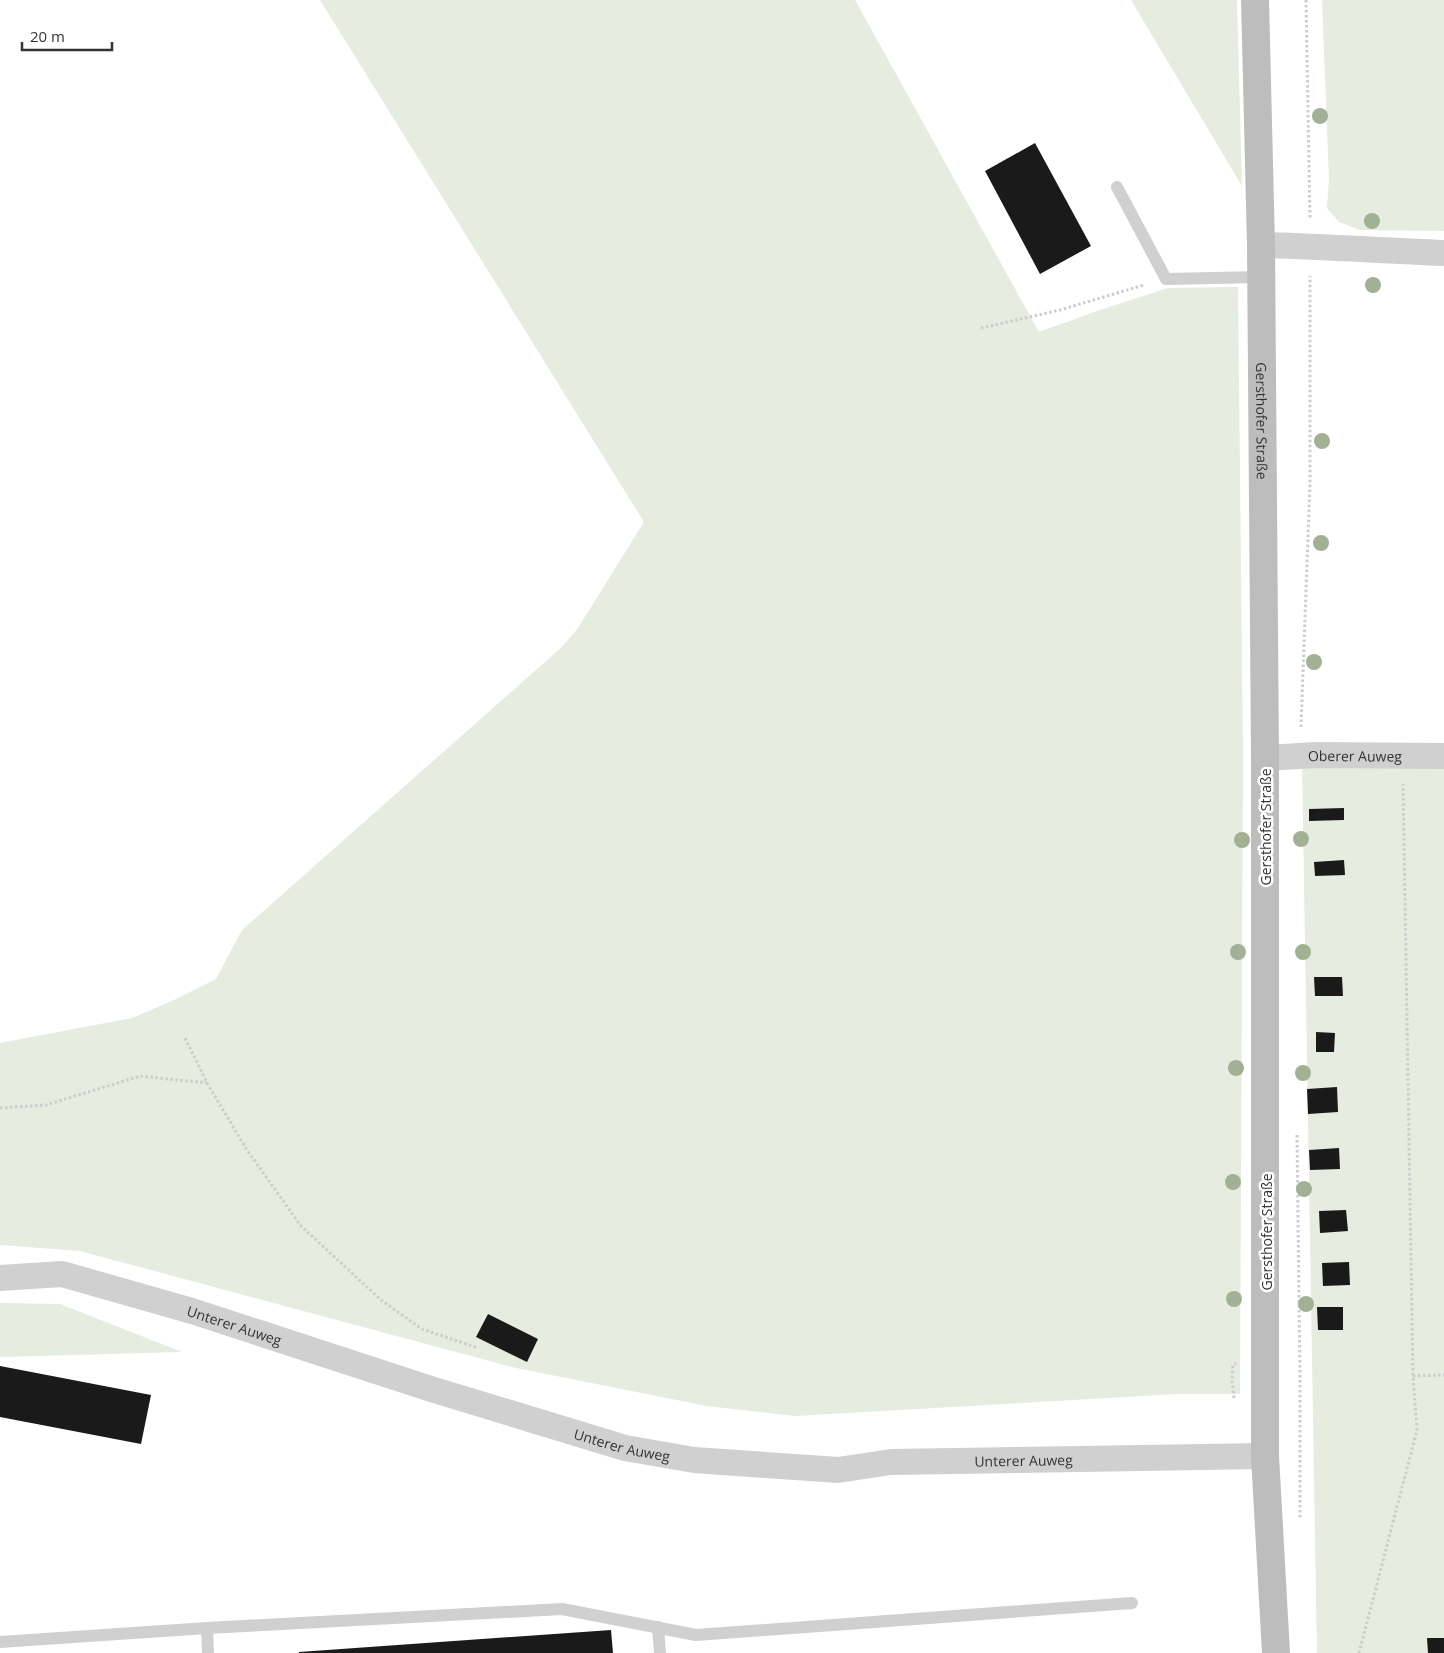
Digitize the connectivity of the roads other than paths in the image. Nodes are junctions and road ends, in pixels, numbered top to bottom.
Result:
1 (1255, 0) edge
2 (1117, 187) dead end
3 (1261, 244) junction
4 (1444, 253) edge
5 (1261, 276) junction
6 (1444, 756) edge
7 (1266, 758) junction
8 (0, 1278) edge
9 (1265, 1456) junction
10 (1132, 1603) dead end
11 (658, 1627) junction
12 (206, 1628) junction
13 (0, 1642) edge
14 (208, 1653) edge
15 (660, 1653) edge
16 (1276, 1653) edge

1 - 3 main road, Gersthofer Straße
2 - 5 lane
3 - 4 street
3 - 5 main road, Gersthofer Straße
5 - 7 main road, Gersthofer Straße
6 - 7 street, Oberer Auweg
7 - 9 main road, Gersthofer Straße
8 - 9 street, Unterer Auweg
9 - 16 main road, Gersthofer Straße
10 - 11 lane
11 - 12 lane
11 - 15 lane
12 - 13 lane
12 - 14 lane

